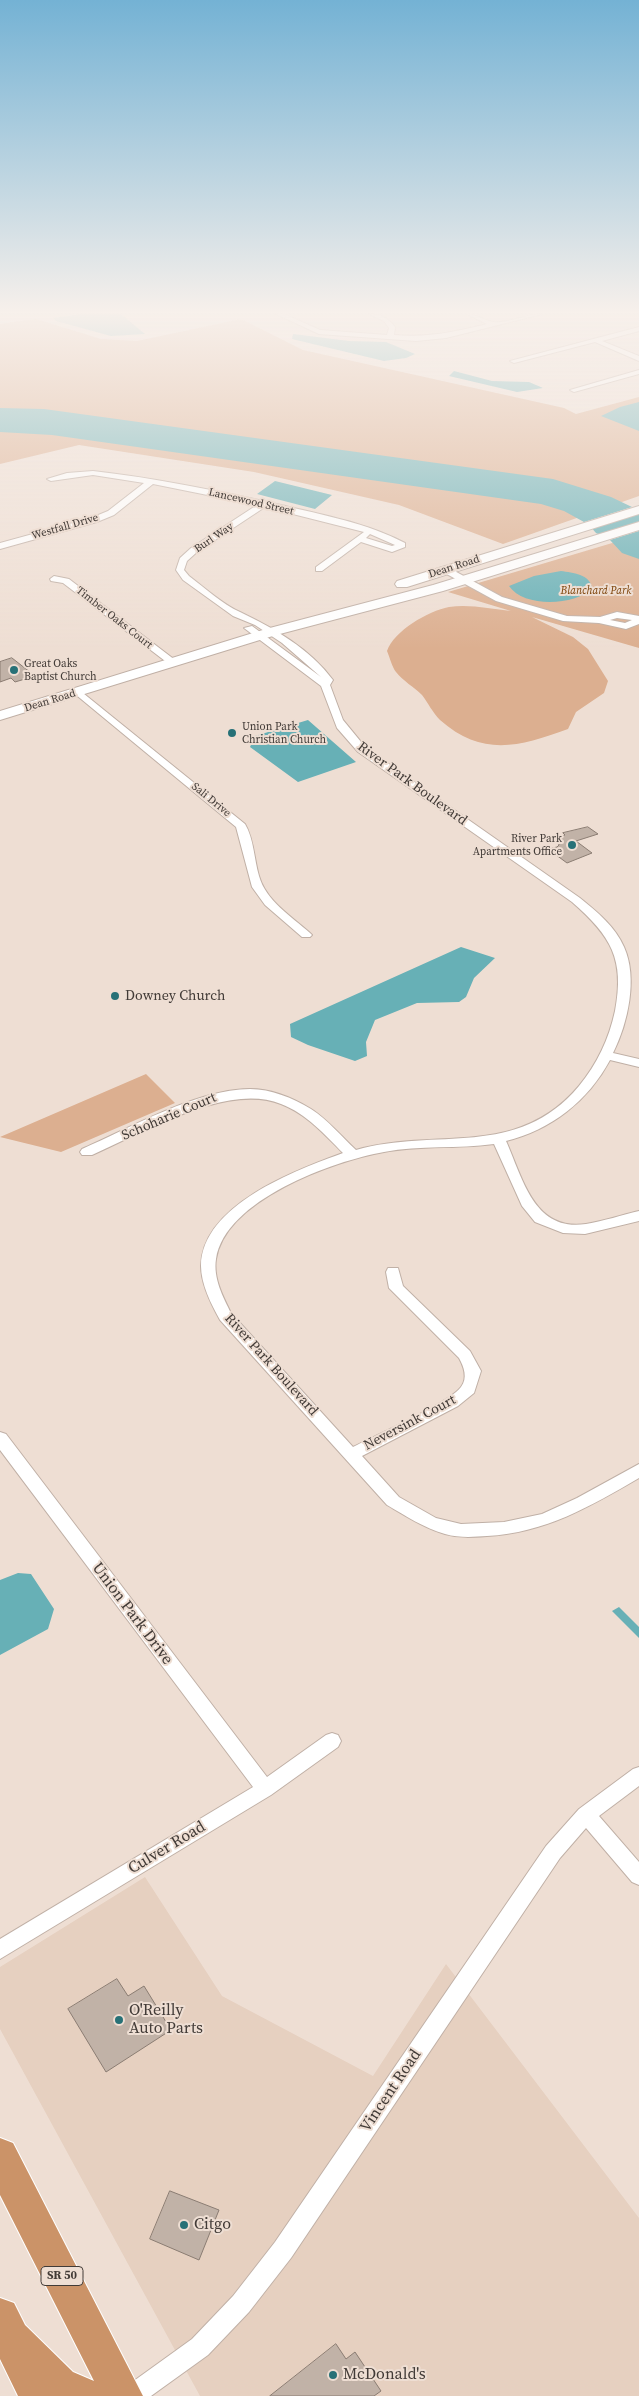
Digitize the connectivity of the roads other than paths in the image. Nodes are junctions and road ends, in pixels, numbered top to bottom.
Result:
1 (51, 478) dead end
2 (150, 482) junction
3 (264, 504) junction
4 (639, 510) edge
5 (639, 526) edge
6 (370, 531) junction
7 (360, 538) junction
8 (0, 546) edge
9 (319, 568) dead end
10 (446, 570) junction
11 (54, 579) dead end
12 (463, 580) junction
13 (639, 620) edge
14 (265, 634) junction
15 (172, 662) junction
16 (78, 692) junction
17 (0, 716) edge
18 (306, 935) dead end
19 (606, 1056) junction
20 (639, 1063) edge
21 (499, 1140) junction
22 (87, 1152) dead end
23 (353, 1155) junction
24 (639, 1216) edge
25 (393, 1272) dead end
26 (0, 1438) edge
27 (351, 1455) junction
28 (639, 1470) edge
29 (332, 1741) dead end
30 (639, 1775) edge
31 (265, 1789) junction
32 (586, 1815) junction
33 (639, 1876) edge
34 (0, 1950) edge
35 (0, 2156) edge
36 (5, 2327) edge
37 (39, 2396) edge
38 (82, 2396) edge
39 (123, 2396) edge
40 (132, 2396) edge

1 - 2 street, Lancewood Street
2 - 3 street, Lancewood Street
2 - 8 street, Westfall Drive
3 - 6 street, Lancewood Street
3 - 14 street, Burl Way
4 - 10 main road, Dean Road
5 - 12 main road, Dean Road
6 - 7 street
6 - 7 street, Lancewood Street
7 - 9 street
10 - 12 street
10 - 14 main road, Dean Road
11 - 15 street, Timber Oaks Court
12 - 13 street
12 - 14 main road, Dean Road
14 - 15 main road, Dean Road
14 - 19 street, River Park Boulevard
15 - 16 main road, Dean Road
16 - 17 main road, Dean Road
16 - 18 street, Sali Drive
19 - 20 street
19 - 21 street, River Park Boulevard
21 - 23 street, River Park Boulevard
21 - 24 street
22 - 23 street, Schoharie Court
23 - 27 street, River Park Boulevard
25 - 27 street, Neversink Court
26 - 31 street, Union Park Drive
27 - 28 street, River Park Boulevard
29 - 31 street, Culver Road
30 - 32 street, Vincent Road
31 - 34 street, Culver Road
32 - 33 street
32 - 40 street, Vincent Road
35 - 39 highway, SR 50
36 - 37 highway
36 - 38 highway

